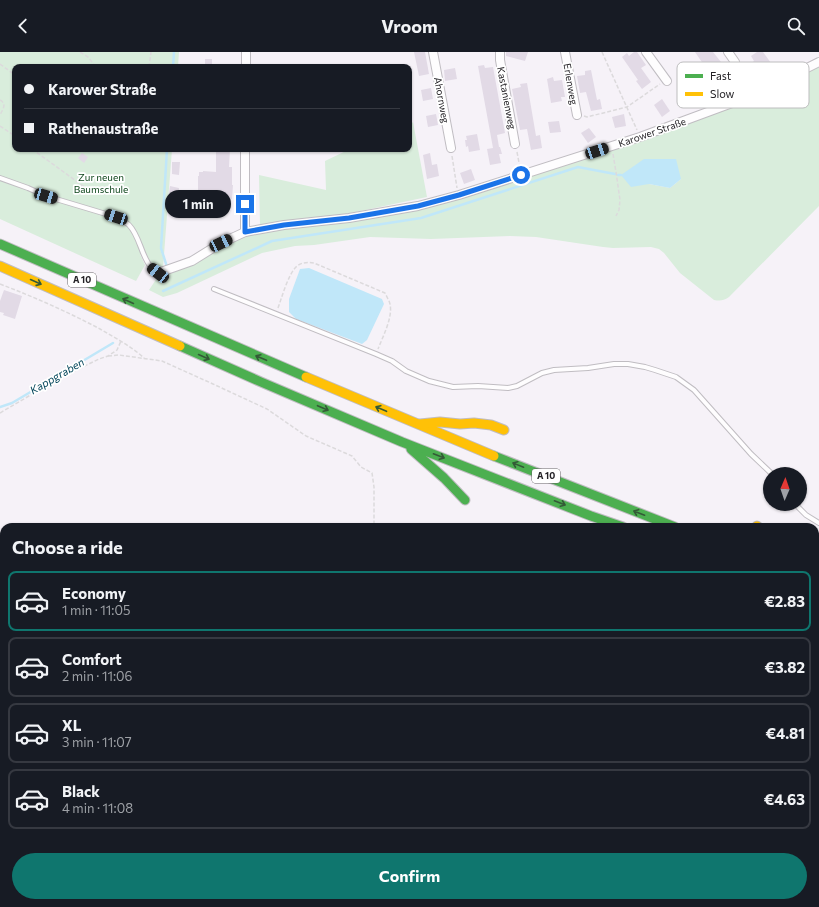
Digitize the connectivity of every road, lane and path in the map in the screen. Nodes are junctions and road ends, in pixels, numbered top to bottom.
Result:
1 (80, 52) edge
2 (151, 52) edge
3 (246, 52) edge
4 (433, 52) edge
5 (500, 52) edge
6 (565, 52) edge
7 (602, 52) edge
8 (646, 52) edge
9 (728, 52) edge
10 (735, 62) edge
11 (819, 62) edge
12 (0, 64) edge
13 (94, 64) edge
14 (149, 64) edge
15 (246, 64) edge
16 (809, 67) edge
17 (12, 73) edge
18 (667, 81) joint
19 (0, 100) edge
20 (627, 107) junction
21 (719, 108) edge
22 (0, 115) edge
23 (577, 115) joint
24 (0, 126) edge
25 (12, 134) edge
26 (640, 137) junction
27 (515, 144) joint
28 (612, 146) junction
29 (451, 148) joint
30 (36, 152) edge
31 (245, 152) edge
32 (521, 175) junction
33 (0, 178) edge
34 (94, 194) dead end
35 (459, 195) junction
36 (616, 216) dead end
37 (245, 232) junction
38 (0, 244) edge
39 (0, 266) edge
40 (158, 273) joint
41 (0, 284) edge
42 (214, 289) dead end
43 (276, 314) junction
44 (121, 341) junction
45 (376, 354) junction
46 (108, 356) junction
47 (145, 359) junction
48 (0, 413) edge
49 (417, 424) junction
50 (504, 430) dead end
51 (402, 442) junction
52 (765, 467) edge
53 (465, 500) dead end
54 (802, 511) edge
55 (374, 523) edge
56 (611, 523) edge
57 (664, 523) edge
58 (819, 523) edge

1 - 13 path
2 - 14 path
3 - 15 street
4 - 29 street, Ahornweg
5 - 27 street, Kastanienweg
6 - 23 street, Erlenweg
7 - 20 path
8 - 18 street
9 - 10 street
11 - 16 street, Karower Straße
12 - 17 path
18 - 20 path
19 - 22 path
20 - 23 path
20 - 26 path
21 - 26 street, Karower Straße
24 - 25 path
26 - 28 street, Karower Straße
27 - 32 path
28 - 32 street, Karower Straße
28 - 36 path
29 - 35 path
30 - 34 path
31 - 37 street
32 - 35 street, Karower Straße
33 - 40 lane
35 - 37 street, Karower Straße
37 - 40 street, Karower Straße
49 -> 38 highway, A 10
39 -> 51 highway, A 10
41 - 44 path
42 - 43 lane
43 - 45 lane
43 - 45 path
44 - 46 path
44 - 47 path
45 - 52 lane
46 - 47 path
46 - 48 path
47 - 55 path
49 - 50 highway
57 -> 49 highway, A 10
51 - 53 highway
51 -> 56 highway, A 10
54 - 58 lane

